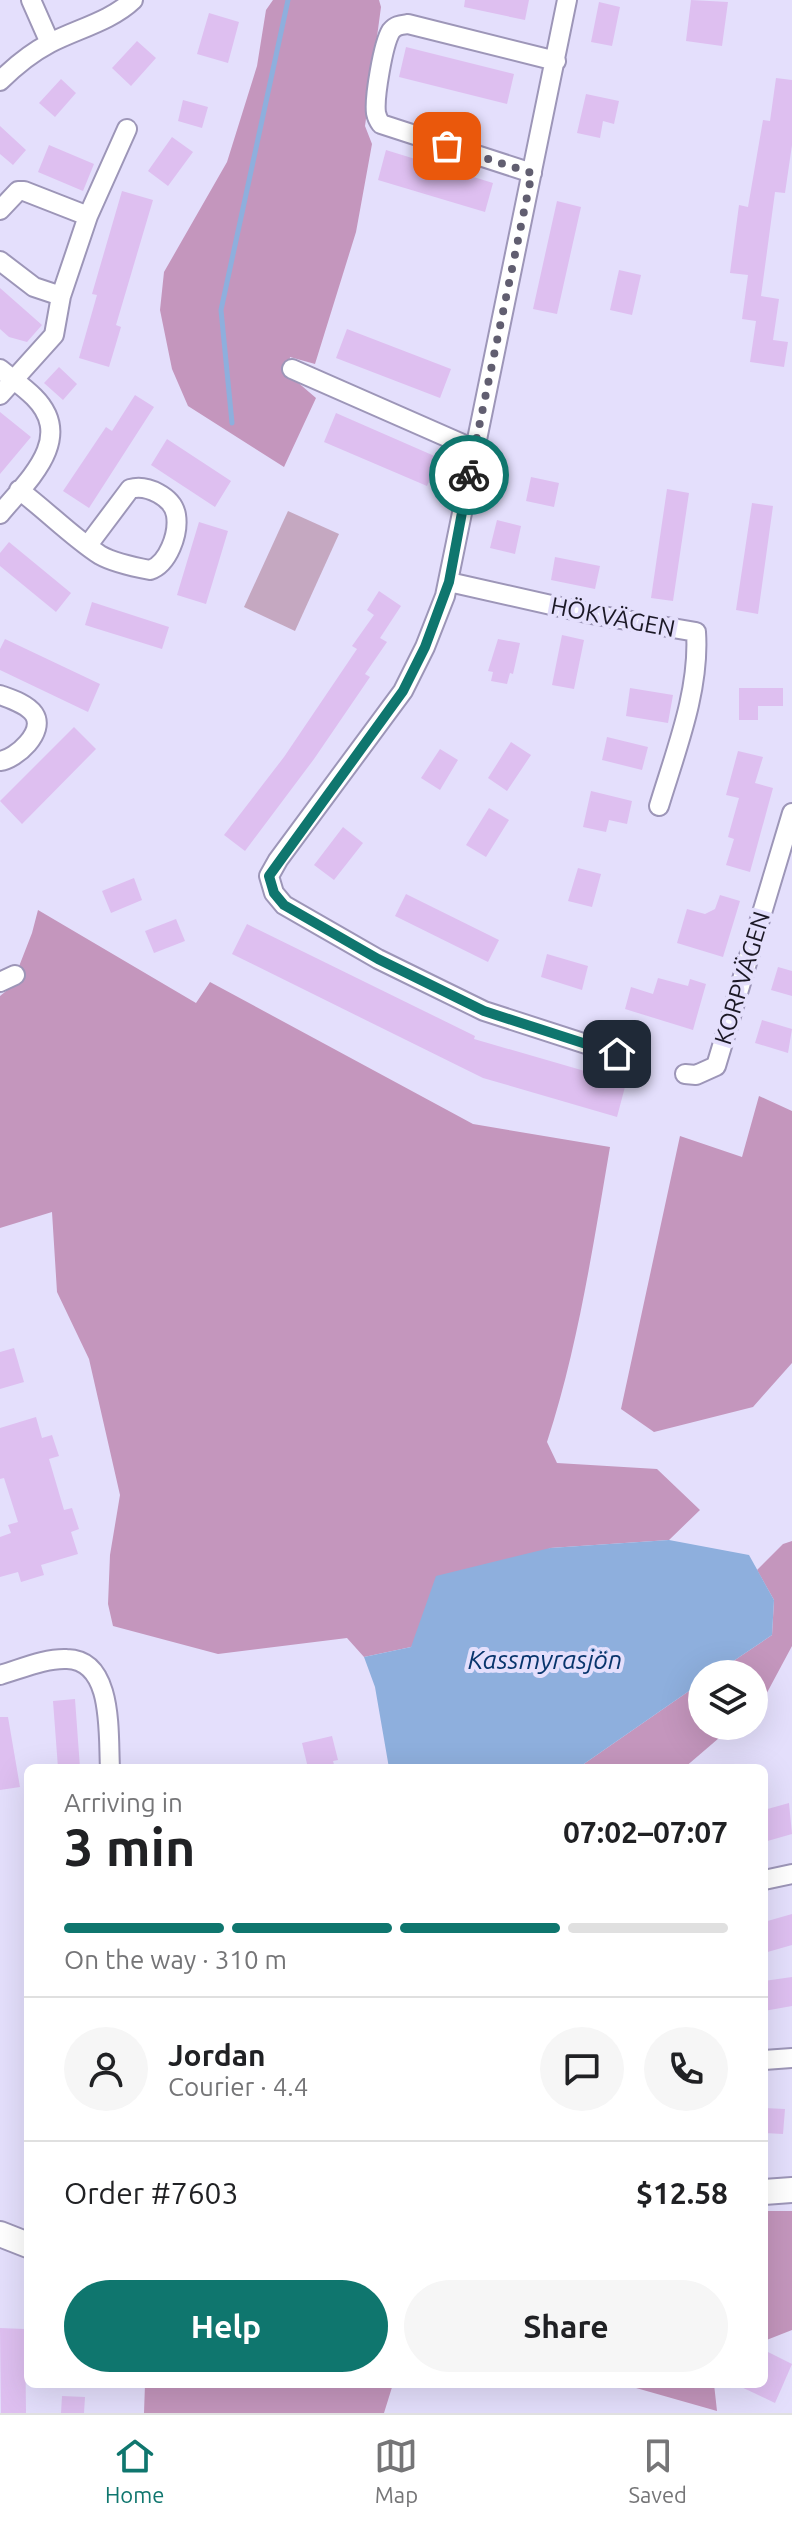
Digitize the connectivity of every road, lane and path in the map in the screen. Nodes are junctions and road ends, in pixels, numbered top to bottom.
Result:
1 (31, 0) edge
2 (133, 0) edge
3 (567, 0) edge
4 (50, 43) junction
5 (556, 61) junction
6 (0, 81) edge
7 (127, 129) dead end
8 (532, 173) junction
9 (0, 210) edge
10 (88, 216) junction
11 (0, 261) edge
12 (61, 296) junction
13 (292, 369) dead end
14 (7, 375) edge
15 (0, 395) edge
16 (474, 449) junction
17 (19, 490) junction
18 (0, 514) edge
19 (88, 545) junction
20 (449, 582) junction
21 (0, 695) edge
22 (0, 761) edge
23 (659, 806) dead end
24 (792, 813) edge
25 (617, 1054) dead end
26 (685, 1074) dead end
27 (0, 1675) edge
28 (110, 1764) edge
29 (792, 1874) edge
30 (768, 1879) edge
31 (792, 2058) edge
32 (768, 2060) edge
33 (792, 2190) edge
34 (768, 2192) edge
35 (0, 2234) edge
36 (24, 2243) edge

1 - 4 street
2 - 4 street
3 - 5 street
4 - 6 street
5 - 8 street
5 - 8 street
7 - 10 street
8 - 16 street
9 - 10 street
10 - 12 street
11 - 12 street
12 - 14 street
13 - 16 street
14 - 15 street
14 - 17 street
16 - 20 street
17 - 18 street
17 - 19 street
19 - 19 street
20 - 23 street, HÖKVÄGEN
20 - 25 street
21 - 22 street
24 - 26 street, KORPVÄGEN
27 - 28 street
29 - 30 street
31 - 32 street
33 - 34 main road
35 - 36 main road

